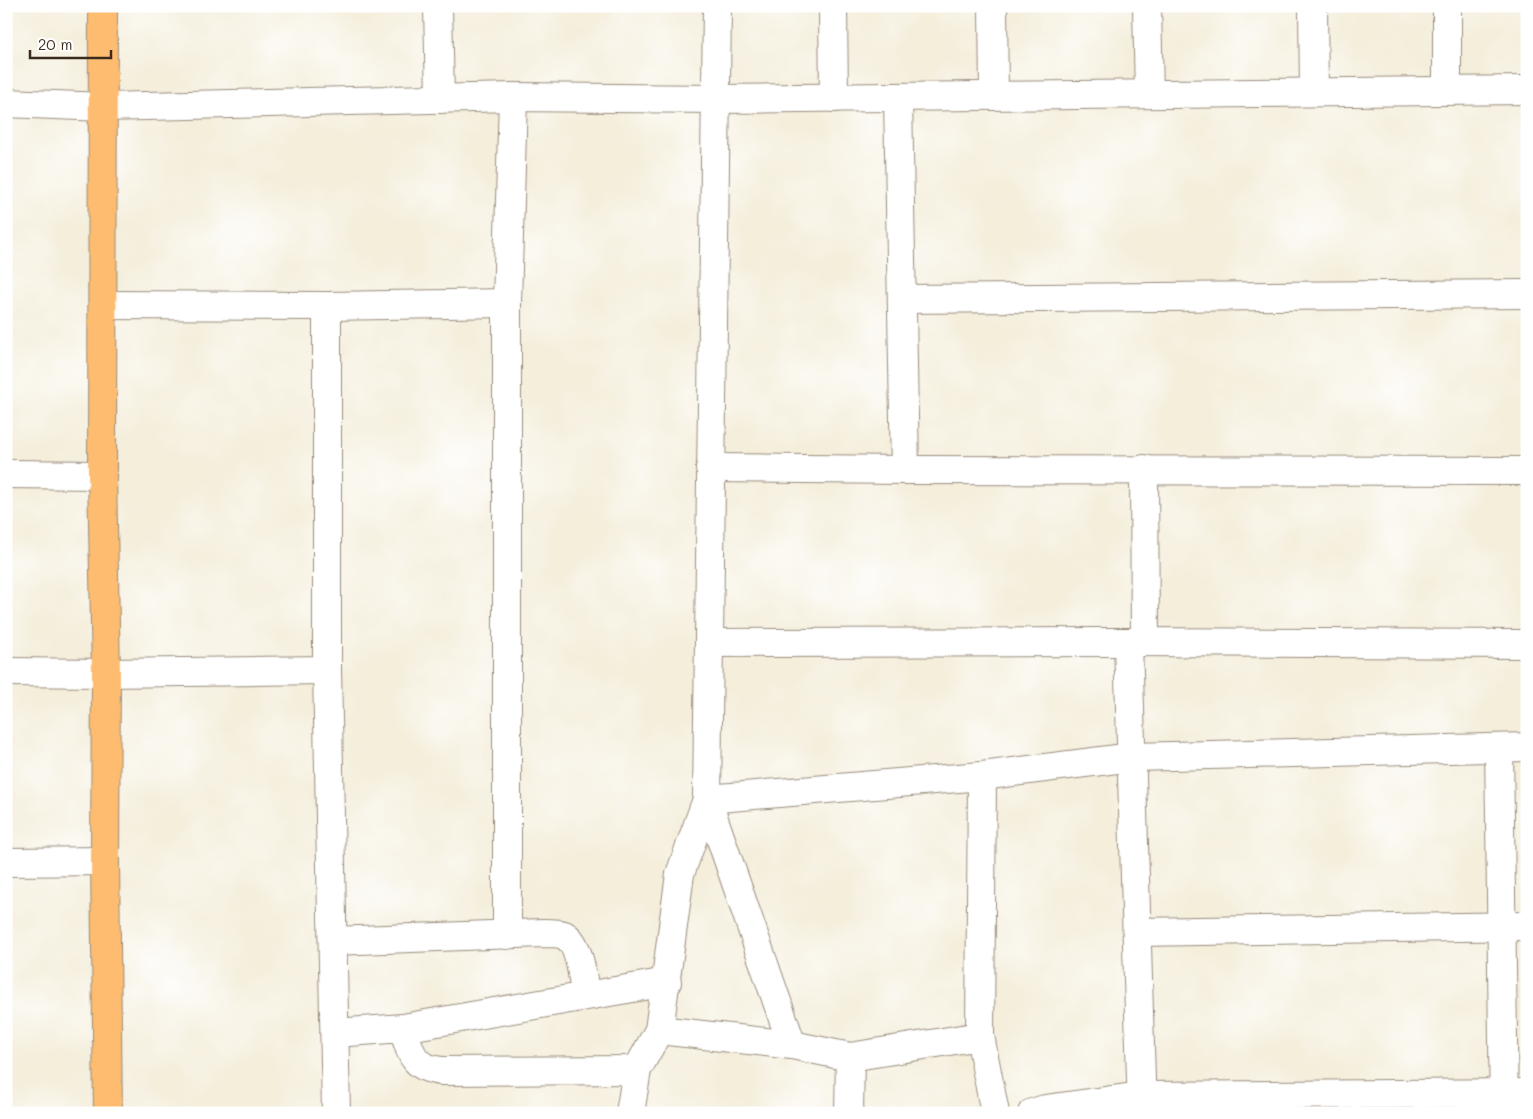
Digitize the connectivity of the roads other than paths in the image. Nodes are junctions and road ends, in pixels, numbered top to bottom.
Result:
1 (103, 6) edge
2 (438, 6) edge
3 (717, 6) edge
4 (834, 6) edge
5 (993, 6) edge
6 (1147, 6) edge
7 (1314, 6) edge
8 (1448, 6) edge
9 (1527, 90) edge
10 (1447, 91) junction
11 (1314, 92) junction
12 (1149, 94) junction
13 (994, 96) junction
14 (513, 97) junction
15 (834, 98) junction
16 (898, 98) junction
17 (440, 99) junction
18 (716, 99) junction
19 (6, 103) edge
20 (104, 107) junction
21 (1527, 294) edge
22 (902, 299) junction
23 (507, 303) junction
24 (103, 305) junction
25 (326, 306) junction
26 (710, 468) junction
27 (1144, 469) junction
28 (905, 470) junction
29 (1527, 471) edge
30 (6, 474) edge
31 (102, 474) junction
32 (1137, 642) junction
33 (709, 643) junction
34 (1527, 644) edge
35 (327, 670) junction
36 (6, 672) edge
37 (106, 673) junction
38 (1527, 747) edge
39 (1499, 748) junction
40 (1133, 757) junction
41 (982, 776) junction
42 (707, 799) junction
43 (6, 862) edge
44 (105, 862) junction
45 (1514, 926) edge
46 (1137, 932) junction
47 (507, 935) junction
48 (333, 941) junction
49 (667, 982) junction
50 (585, 995) junction
51 (403, 1028) junction
52 (659, 1030) junction
53 (335, 1032) junction
54 (980, 1036) junction
55 (792, 1045) junction
56 (850, 1058) junction
57 (638, 1070) junction
58 (1512, 1100) edge
59 (1142, 1104) edge
60 (108, 1113) edge
61 (336, 1113) edge
62 (630, 1113) edge
63 (849, 1113) edge
64 (995, 1113) edge
65 (1032, 1113) edge

1 - 20 highway
2 - 17 street
3 - 18 street
4 - 15 street
5 - 13 street
6 - 12 street
7 - 11 street
8 - 10 street
9 - 10 street
10 - 11 street
11 - 12 street
12 - 13 street
13 - 16 street
14 - 17 street
14 - 18 street
14 - 23 street
15 - 16 street
15 - 18 street
16 - 22 street
17 - 20 street
18 - 26 street
19 - 20 street
20 - 24 highway
21 - 22 street
22 - 28 street
23 - 25 street
23 - 47 street
24 - 25 street
24 - 31 highway
25 - 35 street
26 - 28 street
26 - 33 street
27 - 28 street
27 - 29 street
27 - 32 street
30 - 31 street
31 - 37 highway
32 - 33 street
32 - 34 street
32 - 40 street
33 - 42 street
35 - 37 street
35 - 48 street
36 - 37 street
37 - 44 highway
38 - 39 street
39 - 40 street
39 - 45 street
40 - 41 street
40 - 46 street
41 - 42 street
41 - 54 street
42 - 49 street
42 - 55 street
43 - 44 street
44 - 60 highway
45 - 46 street
45 - 58 street
46 - 59 street
47 - 48 street
47 - 50 street
48 - 53 street
49 - 50 street
49 - 52 street
50 - 51 street
51 - 53 street
51 - 57 street
52 - 55 street
52 - 57 street
53 - 61 street
54 - 56 street
54 - 64 street
55 - 56 street
56 - 63 street
57 - 62 street
58 - 59 street
59 - 65 street

